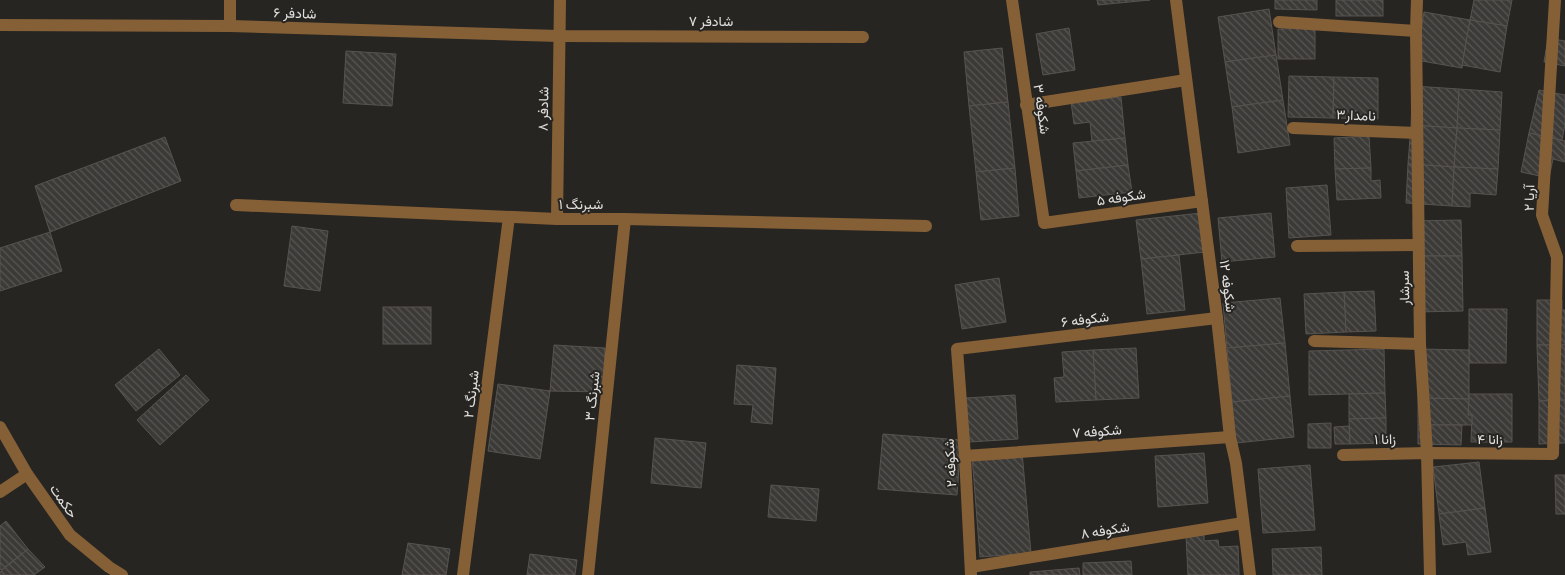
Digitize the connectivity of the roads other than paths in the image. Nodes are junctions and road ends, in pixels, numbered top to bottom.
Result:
1 (230, 0) edge
2 (560, 0) edge
3 (1012, 0) edge
4 (1176, 0) edge
5 (1417, 0) edge
6 (1555, 0) edge
7 (1280, 22) dead end
8 (0, 25) edge
9 (230, 26) junction
10 (1416, 31) junction
11 (560, 36) junction
12 (863, 37) dead end
13 (1186, 80) junction
14 (1026, 105) junction
15 (1293, 128) dead end
16 (1418, 133) junction
17 (1202, 201) junction
18 (236, 205) dead end
19 (508, 217) junction
20 (557, 219) junction
21 (625, 219) junction
22 (1044, 223) joint
23 (926, 226) dead end
24 (1418, 245) junction
25 (1297, 246) dead end
26 (1561, 257) edge
27 (1217, 318) junction
28 (1314, 341) dead end
29 (1420, 344) junction
30 (958, 349) joint
31 (0, 427) edge
32 (1230, 437) junction
33 (1427, 453) junction
34 (1553, 454) joint
35 (1343, 455) dead end
36 (965, 456) junction
37 (27, 474) junction
38 (0, 492) edge
39 (1243, 523) junction
40 (971, 571) edge
41 (122, 575) edge
42 (463, 575) edge
43 (588, 575) edge
44 (1250, 575) edge
45 (1430, 575) edge

1 - 9 street
2 - 11 street, شادفر ۸
3 - 14 street, شکوفه ۳
4 - 13 street, شکوفه ۱۲
5 - 10 street, سرشار
6 - 26 street, آریا ۲
7 - 10 street
8 - 9 street, شادفر ۶
9 - 11 street, شادفر ۶
10 - 16 street, سرشار
11 - 12 street, شادفر ۷
11 - 20 street, شادفر ۸
13 - 14 street
13 - 17 street, شکوفه ۱۲
14 - 22 street, شکوفه ۳
15 - 16 street, نامدار۳
16 - 24 street, سرشار
17 - 22 street, شکوفه ۵
17 - 27 street, شکوفه ۱۲
18 - 19 street, شبرنگ ۱
19 - 20 street, شبرنگ ۱
19 - 42 street, شبرنگ ۲
20 - 21 street, شبرنگ ۱
21 - 23 street, شبرنگ ۱
21 - 43 street, شبرنگ ۳
24 - 25 street
24 - 29 street, سرشار
26 - 34 street, آریا ۲
27 - 30 street, شکوفه ۶
27 - 32 street, شکوفه ۱۲
28 - 29 street
29 - 33 street, سرشار
30 - 36 street, شکوفه ۲
31 - 37 street, حکمت
32 - 36 street, شکوفه ۷
32 - 39 street, شکوفه ۱۲
33 - 34 street, زانا ۴
33 - 35 street, زانا ۱
33 - 45 street, سرشار
36 - 40 street, شکوفه ۲
37 - 38 street
37 - 41 street, حکمت
39 - 40 street, شکوفه ۸
39 - 44 street, شکوفه ۱۲

